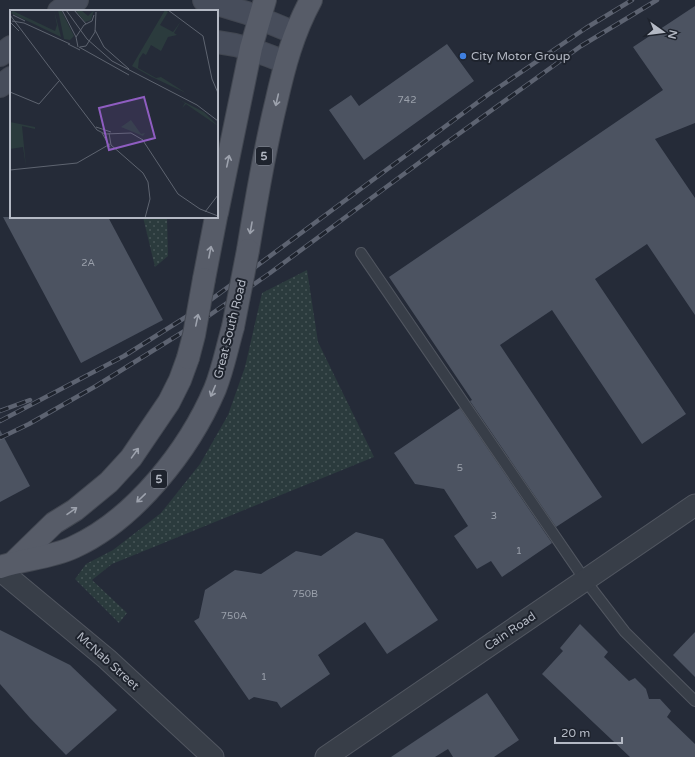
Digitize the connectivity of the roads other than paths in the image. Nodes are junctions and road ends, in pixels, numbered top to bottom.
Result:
1 (204, 0) edge
2 (311, 0) edge
3 (262, 9) edge
4 (295, 34) junction
5 (218, 42) edge
6 (10, 48) edge
7 (251, 48) junction
8 (0, 55) edge
9 (286, 62) junction
10 (10, 79) edge
11 (0, 86) edge
12 (218, 204) edge
13 (215, 218) edge
14 (361, 253) dead end
15 (695, 506) edge
16 (5, 566) edge
17 (585, 580) junction
18 (695, 701) edge
19 (213, 757) edge
20 (326, 757) edge

1 - 3 main road
2 - 4 main road, Great South Road / 5
3 - 4 main road
3 - 7 main road
4 - 9 main road, Great South Road / 5
5 - 7 main road
6 - 8 main road
7 - 9 main road
12 -> 7 main road
9 -> 16 main road, Great South Road / 5, bridge
10 - 11 main road
16 -> 13 main road, bridge
14 - 17 lane
15 - 17 street, Cain Road
16 - 19 street, McNab Street
17 - 18 lane
17 - 20 street, Cain Road

